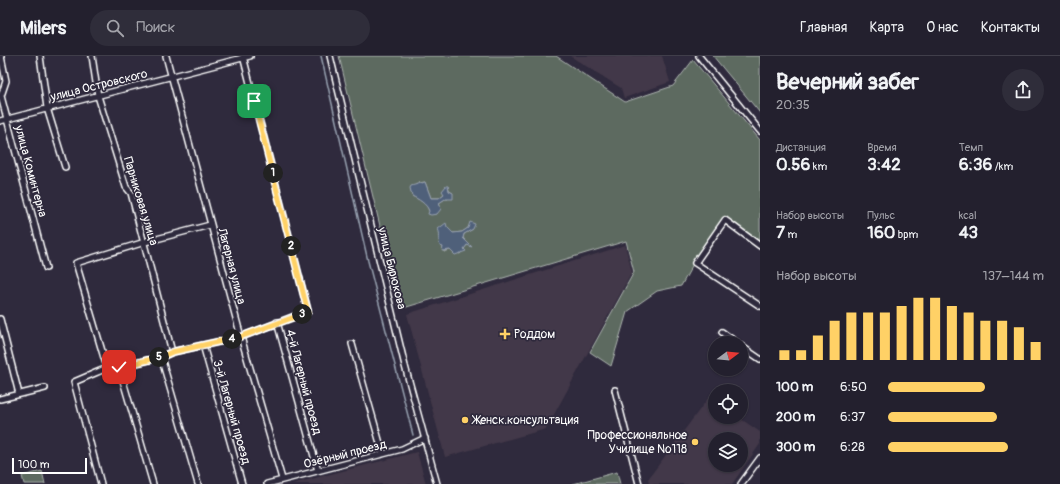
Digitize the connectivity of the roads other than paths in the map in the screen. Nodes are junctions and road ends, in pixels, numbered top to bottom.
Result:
1 (1, 56) edge
2 (40, 56) edge
3 (92, 56) edge
4 (166, 56) edge
5 (250, 56) edge
6 (330, 56) edge
7 (699, 56) edge
8 (243, 57) edge
9 (173, 76) junction
10 (98, 96) junction
11 (47, 108) junction
12 (8, 120) junction
13 (0, 121) edge
14 (760, 131) edge
15 (65, 167) dead end
16 (210, 225) junction
17 (145, 242) junction
18 (760, 246) edge
19 (46, 268) dead end
20 (760, 306) edge
21 (0, 319) edge
22 (277, 322) junction
23 (722, 332) dead end
24 (727, 336) edge
25 (240, 337) junction
26 (352, 344) dead end
27 (203, 345) junction
28 (748, 351) edge
29 (172, 352) junction
30 (161, 357) junction
31 (760, 359) edge
32 (119, 367) junction
33 (107, 368) junction
34 (45, 388) dead end
35 (615, 390) dead end
36 (19, 394) junction
37 (0, 399) edge
38 (425, 438) junction
39 (383, 454) junction
40 (760, 458) edge
41 (318, 471) junction
42 (282, 480) junction
43 (102, 484) edge
44 (153, 484) edge
45 (198, 484) edge
46 (242, 484) edge
47 (267, 484) edge
48 (437, 484) edge
49 (639, 484) edge
50 (741, 484) edge

1 - 12 street, улица Коминтерна
2 - 11 street
3 - 10 street, Парниковая улица
4 - 9 street, Лагерная улица
5 - 8 street, улица Островского
6 - 38 street, улица Бирюкова
7 - 14 street
8 - 9 street, улица Островского
8 - 22 street
9 - 10 street, улица Островского
9 - 16 street, Лагерная улица
10 - 11 street, улица Островского
10 - 17 street, Парниковая улица
11 - 12 street, улица Островского
11 - 15 street
12 - 13 street, улица Островского
12 - 19 street, улица Коминтерна
16 - 17 street
16 - 25 street, Лагерная улица
17 - 29 street, Парниковая улица
17 - 33 street
18 - 20 street
21 - 36 street
22 - 25 street
22 - 41 street, 4-й Лагерный проезд
23 - 24 street
25 - 27 street
25 - 42 street, Лагерная улица
26 - 39 street
27 - 29 street
27 - 46 street, 3-й Лагерный проезд
28 - 31 street
29 - 30 street
30 - 32 street
30 - 45 street
32 - 33 street
32 - 44 street
33 - 43 street
34 - 36 street
35 - 49 street
36 - 37 street
38 - 39 street, Озёрный проезд
38 - 48 street, улица Бирюкова
39 - 41 street, Озёрный проезд
40 - 50 street
41 - 42 street, Озёрный проезд
42 - 47 street, Озёрный проезд

